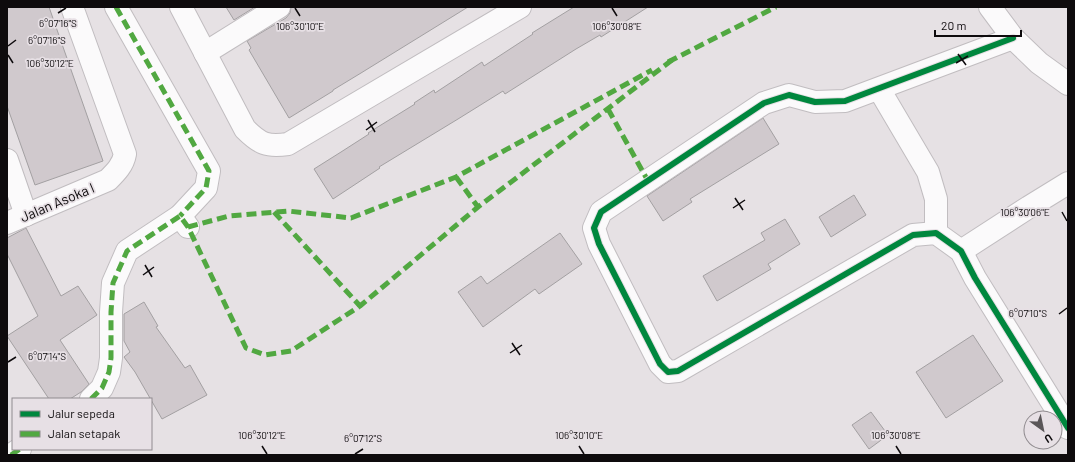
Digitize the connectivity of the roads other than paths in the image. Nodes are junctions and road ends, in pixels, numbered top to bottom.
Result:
1 (72, 7) edge
2 (116, 7) edge
3 (181, 7) edge
4 (279, 7) edge
5 (520, 7) edge
6 (990, 7) edge
7 (1013, 38) junction
8 (205, 53) junction
9 (1068, 84) edge
10 (879, 89) junction
11 (7, 160) edge
12 (1068, 183) edge
13 (16, 219) edge
14 (936, 233) junction
15 (961, 251) junction
16 (92, 398) edge
17 (1068, 428) edge

1 - 13 street, Jalan Asoka I
2 - 16 street
3 - 8 street
4 - 8 street
5 - 8 street
6 - 7 street
7 - 9 street
7 - 10 street
10 - 14 street
10 - 14 street
11 - 13 street
12 - 15 street
14 - 15 street
15 - 17 street

